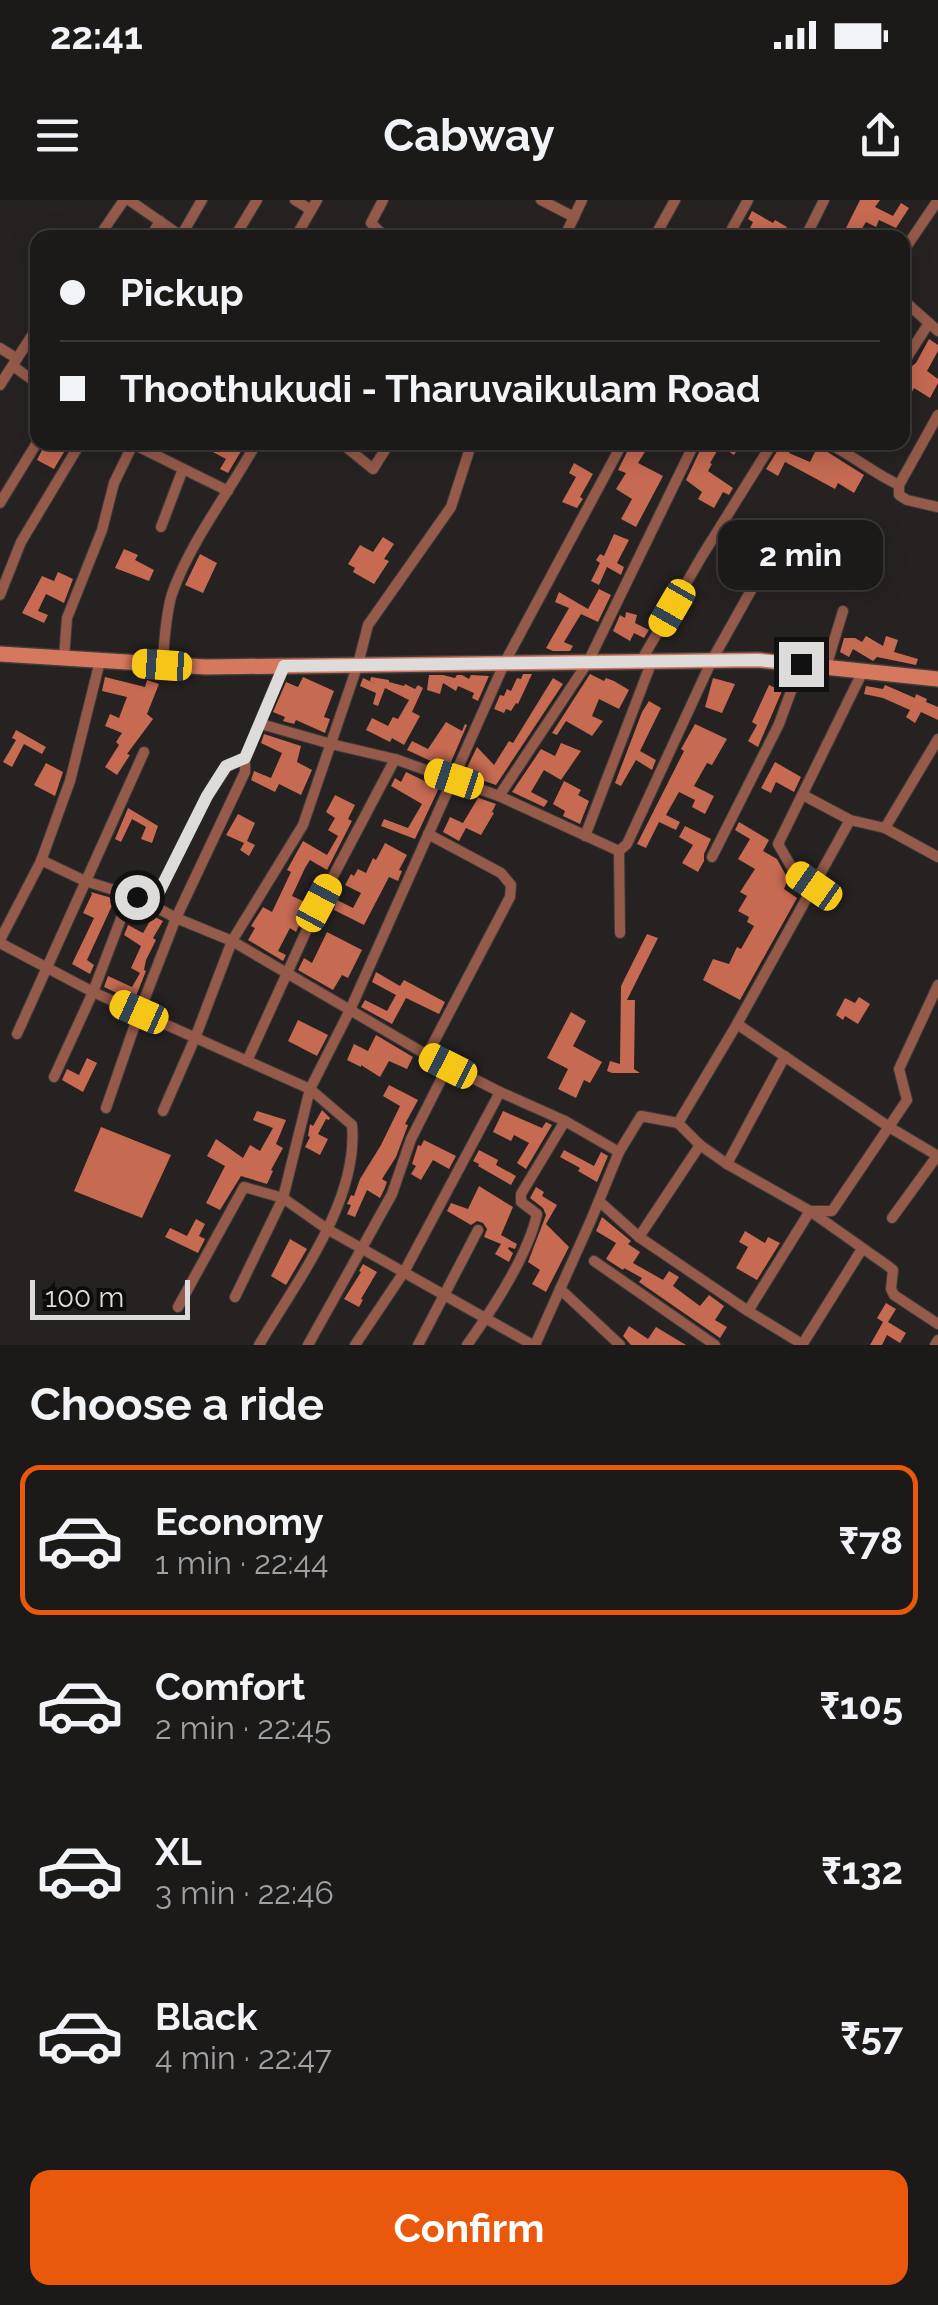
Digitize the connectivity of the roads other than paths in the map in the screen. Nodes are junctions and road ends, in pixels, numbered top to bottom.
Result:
1 (202, 200) edge
2 (257, 200) edge
3 (295, 200) edge
4 (383, 200) edge
5 (541, 200) edge
6 (582, 200) edge
7 (675, 200) edge
8 (748, 200) edge
9 (824, 200) edge
10 (938, 200) edge
11 (131, 201) edge
12 (314, 205) edge
13 (574, 217) junction
14 (160, 221) junction
15 (105, 230) edge
16 (155, 230) edge
17 (171, 230) edge
18 (184, 230) edge
19 (239, 230) edge
20 (300, 230) edge
21 (378, 230) edge
22 (568, 230) edge
23 (658, 230) edge
24 (731, 230) edge
25 (810, 230) edge
26 (910, 241) edge
27 (910, 306) edge
28 (933, 327) edge
29 (30, 338) edge
30 (0, 348) edge
31 (910, 355) edge
32 (14, 362) junction
33 (30, 377) edge
34 (0, 384) edge
35 (938, 415) edge
36 (32, 450) edge
37 (76, 450) edge
38 (129, 450) edge
39 (146, 450) edge
40 (250, 450) edge
41 (350, 450) edge
42 (385, 450) edge
43 (470, 450) edge
44 (618, 450) edge
45 (691, 450) edge
46 (768, 450) edge
47 (854, 450) edge
48 (183, 469) junction
49 (899, 485) junction
50 (228, 491) junction
51 (0, 503) edge
52 (938, 507) edge
53 (161, 527) dead end
54 (758, 578) dead end
55 (0, 595) edge
56 (842, 611) dead end
57 (0, 654) edge
58 (64, 658) junction
59 (712, 660) junction
60 (100, 661) junction
61 (647, 661) junction
62 (505, 662) junction
63 (588, 662) junction
64 (358, 664) junction
65 (801, 664) junction
66 (162, 665) junction
67 (284, 666) junction
68 (826, 667) junction
69 (864, 671) junction
70 (938, 679) edge
71 (260, 724) junction
72 (938, 739) edge
73 (330, 744) junction
74 (144, 752) dead end
75 (245, 758) junction
76 (395, 759) junction
77 (454, 779) junction
78 (803, 795) junction
79 (499, 796) junction
80 (850, 820) junction
81 (886, 828) junction
82 (428, 834) junction
83 (585, 836) junction
84 (620, 851) junction
85 (712, 857) dead end
86 (938, 857) edge
87 (41, 860) junction
88 (85, 880) junction
89 (814, 886) junction
90 (130, 895) junction
91 (153, 904) junction
92 (176, 918) junction
93 (620, 933) dead end
94 (232, 941) junction
95 (0, 942) edge
96 (48, 968) junction
97 (287, 972) junction
98 (938, 985) edge
99 (93, 992) junction
100 (350, 1010) junction
101 (139, 1012) junction
102 (737, 1024) junction
103 (18, 1034) dead end
104 (195, 1038) junction
105 (427, 1055) junction
106 (785, 1056) junction
107 (247, 1061) junction
108 (448, 1066) junction
109 (54, 1077) dead end
110 (310, 1089) junction
111 (500, 1092) junction
112 (106, 1108) dead end
113 (163, 1110) dead end
114 (564, 1121) junction
115 (678, 1123) junction
116 (889, 1127) junction
117 (700, 1145) junction
118 (619, 1152) junction
119 (938, 1156) edge
120 (727, 1164) junction
121 (283, 1198) junction
122 (599, 1201) junction
123 (810, 1211) junction
124 (892, 1218) dead end
125 (327, 1229) junction
126 (478, 1230) dead end
127 (639, 1237) junction
128 (362, 1248) junction
129 (862, 1249) junction
130 (594, 1261) dead end
131 (404, 1272) junction
132 (560, 1289) junction
133 (444, 1295) junction
134 (235, 1297) dead end
135 (178, 1308) dead end
136 (748, 1311) junction
137 (486, 1318) junction
138 (938, 1324) edge
139 (259, 1345) edge
140 (308, 1345) edge
141 (355, 1345) edge
142 (418, 1345) edge
143 (468, 1345) edge
144 (534, 1345) edge
145 (620, 1345) edge
146 (715, 1345) edge
147 (802, 1345) edge

1 - 18 street
2 - 19 street
3 - 12 street
4 - 21 street
5 - 13 street
6 - 13 street
7 - 23 street
8 - 24 street
9 - 25 street
10 - 26 street
11 - 14 street
11 - 15 street
12 - 20 street
13 - 22 street
14 - 16 street
14 - 17 street
27 - 28 street
28 - 31 street
29 - 32 street
30 - 32 street
32 - 33 street
32 - 34 street
35 - 49 street
36 - 51 street
37 - 55 street
38 - 58 street
39 - 48 street
40 - 50 street
41 - 42 street
43 - 64 street
44 - 62 street
45 - 63 street
46 - 61 street
47 - 49 street
48 - 50 street
48 - 53 street
49 - 52 street
50 - 66 street
54 - 59 street
56 - 68 street
57 - 58 main road
58 - 60 main road
59 - 61 main road
59 - 65 main road
59 - 84 street
60 - 66 main road
60 - 87 street
61 - 63 main road
61 - 83 street
62 - 63 main road
62 - 64 main road
62 - 77 street
63 - 79 street
64 - 67 main road
64 - 73 street
65 - 68 main road
65 - 85 street
66 - 67 main road
67 - 71 street
68 - 69 main road
69 - 70 main road
69 - 78 street
71 - 73 street
71 - 75 street
72 - 81 street
73 - 76 street
73 - 94 street
74 - 88 street
75 - 91 street
75 - 92 street
76 - 77 street
76 - 97 street
77 - 79 street
77 - 82 street
78 - 80 street
78 - 89 street
79 - 83 street
80 - 81 street
80 - 89 street
81 - 86 street
82 - 100 street
82 - 105 street
83 - 84 street
84 - 93 street
87 - 88 street
87 - 95 street
88 - 90 street
88 - 96 street
89 - 102 street
90 - 91 street
90 - 99 street
91 - 92 street
92 - 94 street
92 - 101 street
94 - 97 street
94 - 104 street
95 - 96 street
96 - 99 street
96 - 103 street
97 - 100 street
97 - 107 street
98 - 116 street
99 - 101 street
99 - 109 street
100 - 105 street
100 - 110 street
101 - 104 street
101 - 112 street
102 - 106 street
102 - 115 street
104 - 107 street
104 - 113 street
105 - 108 street
106 - 116 street
106 - 120 street
107 - 110 street
108 - 111 street
108 - 128 street
110 - 121 street
110 - 125 street
111 - 114 street
111 - 131 street
114 - 118 street
114 - 137 street
115 - 117 street
115 - 118 street
116 - 119 street
116 - 123 street
117 - 120 street
117 - 127 street
118 - 122 street
119 - 124 street
120 - 123 street
121 - 125 street
121 - 134 street
121 - 135 street
122 - 127 street
122 - 132 street
123 - 129 street
123 - 136 street
125 - 128 street
125 - 139 street
126 - 133 street
127 - 136 street
128 - 131 street
128 - 140 street
129 - 138 street
129 - 147 street
130 - 146 street
131 - 133 street
131 - 141 street
132 - 144 street
132 - 145 street
133 - 137 street
133 - 142 street
136 - 147 street
137 - 143 street
137 - 144 street

